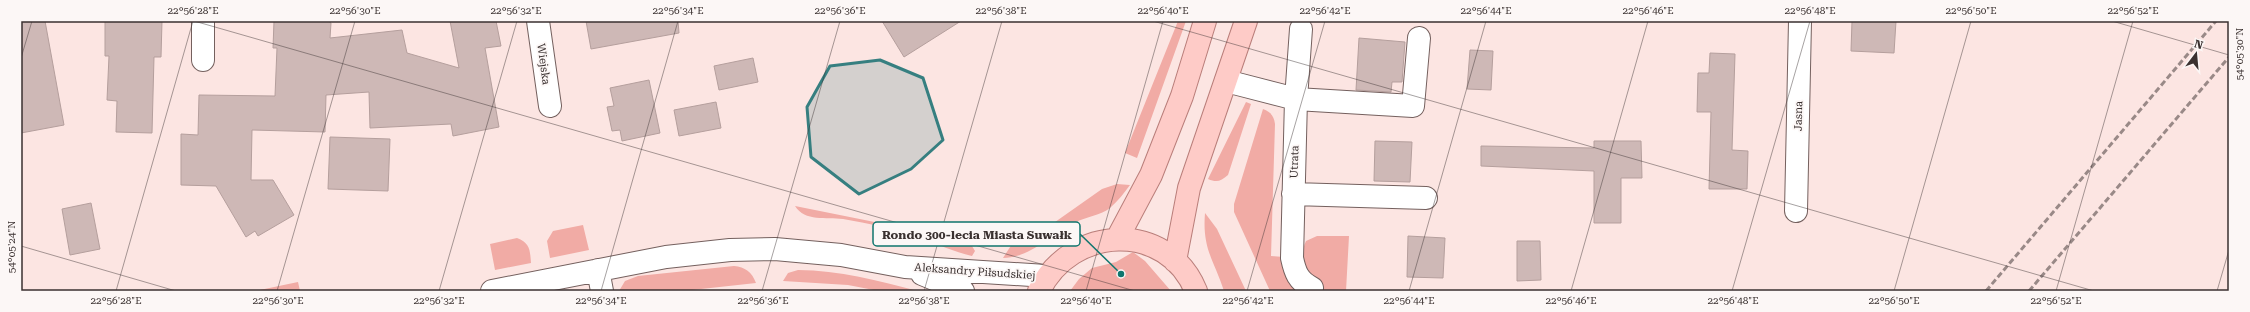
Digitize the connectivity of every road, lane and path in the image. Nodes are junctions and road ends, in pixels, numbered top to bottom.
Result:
1 (203, 21) edge
2 (538, 21) edge
3 (1205, 21) edge
4 (1246, 21) edge
5 (1800, 21) edge
6 (1301, 28) dead end
7 (1418, 38) dead end
8 (203, 60) dead end
9 (1226, 81) junction
10 (1296, 99) junction
11 (550, 106) dead end
12 (1293, 194) junction
13 (1426, 198) dead end
14 (1796, 211) dead end
15 (1117, 239) junction
16 (1175, 261) junction
17 (905, 267) junction
18 (598, 270) junction
19 (1042, 284) edge
20 (1312, 288) dead end
21 (492, 291) edge
22 (602, 291) edge
23 (963, 291) edge
24 (1196, 291) edge

1 - 8 street
2 - 11 street, Wiejska
3 - 15 main road
4 - 9 main road
5 - 14 street, Jasna
6 - 10 street, Utrata
7 - 10 street
9 - 10 street
9 - 16 main road
10 - 12 street, Utrata
12 - 13 street
12 - 20 street, Utrata
15 - 16 main road
15 - 19 main road
16 - 24 main road
17 - 18 street, Aleksandry Piłsudskiej
17 - 19 street, Aleksandry Piłsudskiej
17 - 23 street, Aleksandry Piłsudskiej
18 - 21 street, Aleksandry Piłsudskiej
18 - 22 street

